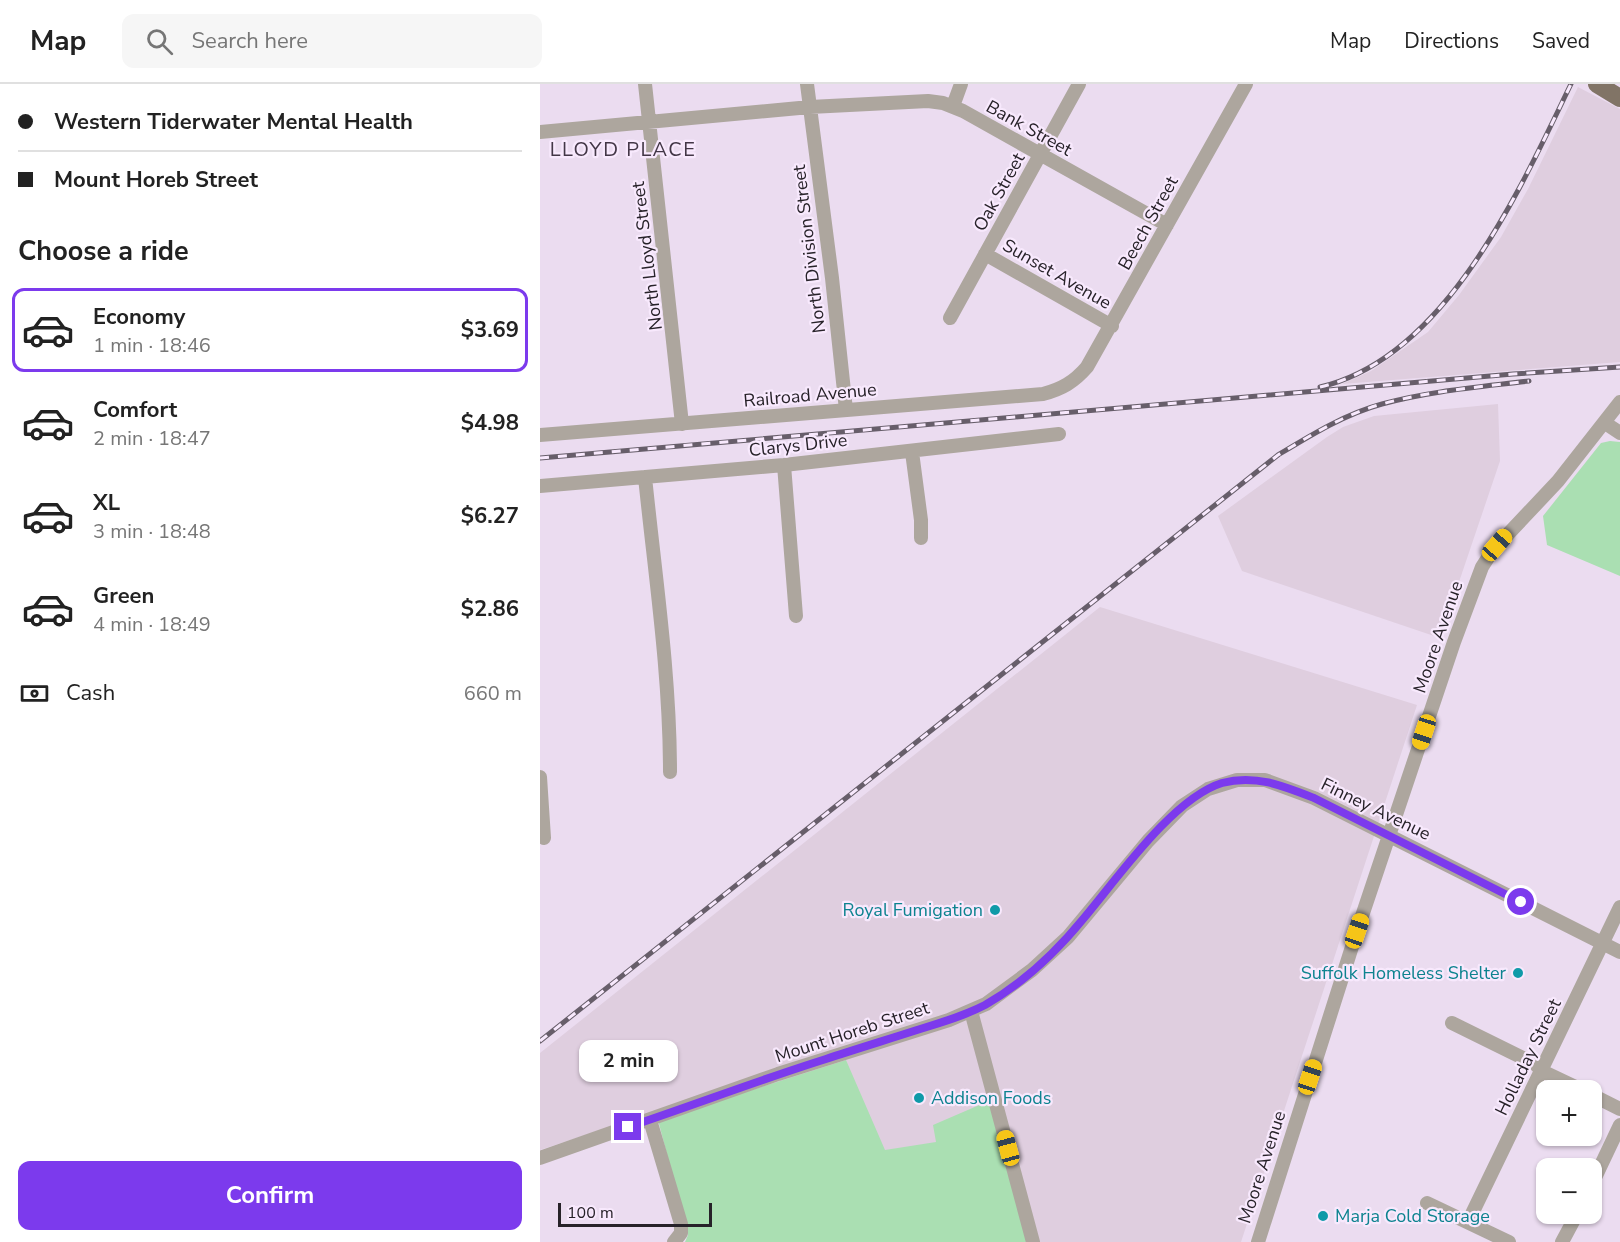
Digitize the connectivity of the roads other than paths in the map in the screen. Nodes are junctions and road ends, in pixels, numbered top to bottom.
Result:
1 (645, 84) edge
2 (807, 84) edge
3 (961, 84) edge
4 (1079, 84) edge
5 (1246, 84) edge
6 (1597, 84) edge
7 (1620, 98) edge
8 (953, 106) junction
9 (810, 107) junction
10 (649, 121) junction
11 (540, 132) edge
12 (1040, 154) junction
13 (1167, 225) junction
14 (985, 254) junction
15 (950, 318) dead end
16 (1112, 326) junction
17 (1078, 378) joint
18 (1620, 402) edge
19 (846, 410) junction
20 (1605, 423) junction
21 (682, 424) junction
22 (1620, 433) edge
23 (1059, 434) dead end
24 (540, 435) edge
25 (912, 452) junction
26 (784, 465) junction
27 (645, 477) junction
28 (540, 486) edge
29 (921, 538) dead end
30 (796, 616) dead end
31 (670, 772) dead end
32 (540, 777) edge
33 (1389, 836) junction
34 (544, 838) dead end
35 (1620, 907) edge
36 (1603, 943) junction
37 (1620, 952) edge
38 (971, 1011) junction
39 (1452, 1023) dead end
40 (1541, 1070) junction
41 (1562, 1080) edge
42 (1602, 1100) edge
43 (1620, 1109) edge
44 (650, 1120) junction
45 (1620, 1125) edge
46 (540, 1158) edge
47 (1602, 1163) edge
48 (1427, 1203) dead end
49 (1468, 1222) junction
50 (1572, 1224) edge
51 (674, 1242) edge
52 (1033, 1242) edge
53 (1258, 1242) edge
54 (1509, 1242) edge
55 (1562, 1242) edge

1 - 10 street, North Lloyd Street
2 - 9 street, North Division Street
3 - 8 street
4 - 12 street, Oak Street
5 - 13 street, Beech Street
6 - 7 main road
8 - 9 street, Bank Street
8 - 12 street, Bank Street
9 - 10 street, Bank Street
9 - 19 street, North Division Street
10 - 11 street, Bank Street
10 - 21 street, North Lloyd Street
12 - 13 street, Bank Street
12 - 14 street, Oak Street
13 - 16 street, Beech Street
14 - 15 street, Oak Street
14 - 16 street, Sunset Avenue
16 - 17 street, Beech Street
17 - 19 street, Railroad Avenue
18 - 20 street, Moore Avenue
19 - 21 street, Railroad Avenue
20 - 22 street
20 - 33 street, Moore Avenue
21 - 24 street, Railroad Avenue
23 - 25 street, Clarys Drive
25 - 26 street, Clarys Drive
25 - 29 street
26 - 27 street, Clarys Drive
26 - 30 street
27 - 28 street, Clarys Drive
27 - 31 street
32 - 34 street
33 - 36 street, Finney Avenue
33 - 38 street, Finney Avenue
33 - 53 street, Moore Avenue
35 - 36 street, Holladay Street
36 - 37 street, Finney Avenue
36 - 40 street, Holladay Street
38 - 44 street, Mount Horeb Street
38 - 52 street
39 - 40 street
40 - 41 street
40 - 49 street, Holladay Street
42 - 43 street
44 - 46 street, Mount Horeb Street
44 - 51 street
45 - 47 street
48 - 49 street
49 - 54 street
50 - 55 street

